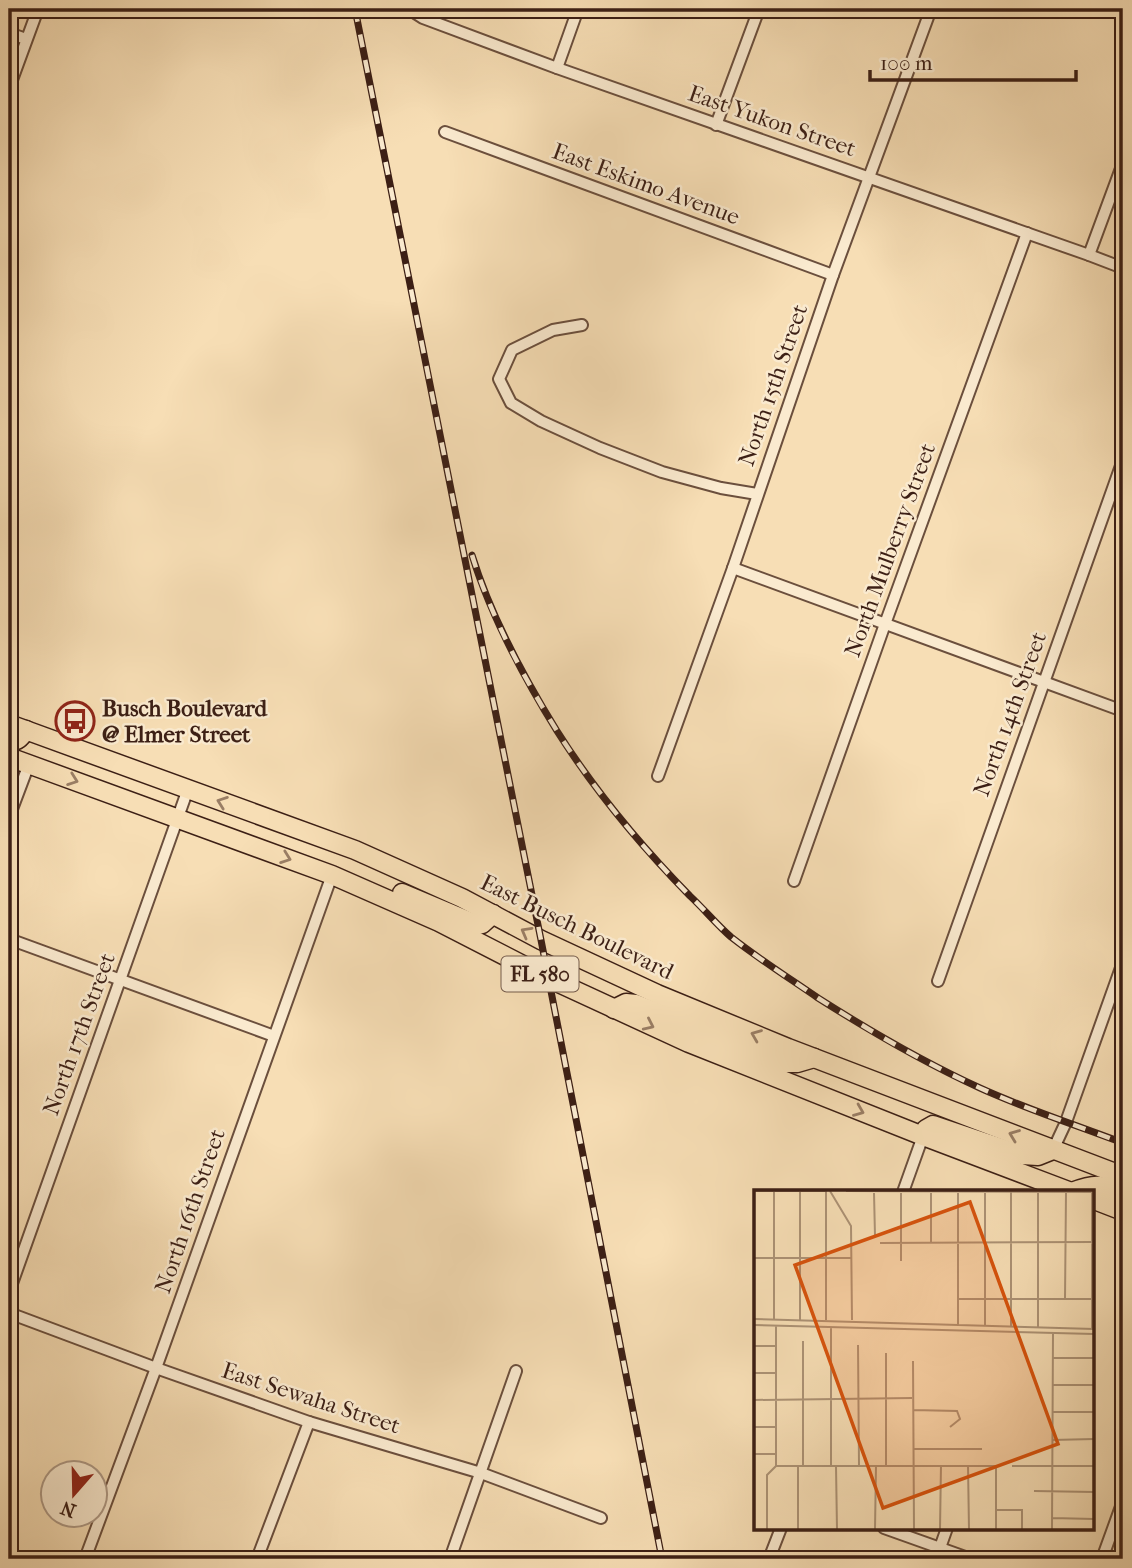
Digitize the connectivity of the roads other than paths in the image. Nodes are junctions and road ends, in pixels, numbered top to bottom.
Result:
1 (38, 9) edge
2 (409, 9) edge
3 (578, 9) edge
4 (759, 9) edge
5 (931, 9) edge
6 (9, 33) edge
7 (26, 39) junction
8 (557, 68) junction
9 (9, 89) edge
10 (716, 125) junction
11 (445, 132) dead end
12 (1123, 163) edge
13 (869, 177) junction
14 (1027, 233) junction
15 (1089, 255) junction
16 (1123, 268) edge
17 (833, 275) junction
18 (582, 326) dead end
19 (1123, 460) edge
20 (757, 494) junction
21 (733, 568) junction
22 (885, 624) junction
23 (1043, 682) junction
24 (1123, 711) edge
25 (17, 727) edge
26 (9, 741) edge
27 (9, 757) edge
28 (29, 764) junction
29 (658, 776) dead end
30 (188, 789) junction
31 (9, 817) edge
32 (177, 818) junction
33 (332, 875) junction
34 (794, 881) dead end
35 (366, 890) junction
36 (493, 914) junction
37 (9, 939) edge
38 (1123, 962) edge
39 (121, 980) junction
40 (938, 981) dead end
41 (614, 1009) junction
42 (274, 1036) junction
43 (814, 1058) junction
44 (923, 1136) junction
45 (1053, 1150) junction
46 (1123, 1176) edge
47 (904, 1190) edge
48 (1066, 1190) edge
49 (1076, 1190) edge
50 (1123, 1193) edge
51 (1094, 1200) edge
52 (1123, 1211) edge
53 (9, 1292) edge
54 (9, 1313) edge
55 (156, 1368) junction
56 (516, 1371) dead end
57 (309, 1422) junction
58 (481, 1473) junction
59 (1123, 1501) edge
60 (601, 1518) dead end
61 (780, 1530) edge
62 (888, 1530) edge
63 (946, 1530) edge
64 (938, 1554) edge
65 (85, 1559) edge
66 (257, 1559) edge
67 (450, 1559) edge
68 (769, 1559) edge
69 (971, 1559) edge
70 (1102, 1559) edge

1 - 7 street
2 - 8 street, East Yukon Street
3 - 8 street
4 - 10 street
5 - 13 street, North 15th Street
6 - 7 street
7 - 9 street
8 - 10 street, East Yukon Street
10 - 13 street, East Yukon Street
11 - 17 street, East Eskimo Avenue
12 - 15 street
13 - 14 street, East Yukon Street
13 - 17 street, North 15th Street
14 - 15 street, East Yukon Street
14 - 22 street, North Mulberry Street
15 - 16 street, East Yukon Street
17 - 20 street, North 15th Street
18 - 20 street
19 - 23 street, North 14th Street
20 - 21 street, North 15th Street
21 - 22 street
21 - 29 street, North 15th Street
22 - 23 street
22 - 34 street, North Mulberry Street
23 - 24 street
23 - 40 street, North 14th Street
25 - 26 main road
25 - 30 main road, East Busch Boulevard / FL 580
27 - 28 main road, FL 580
28 - 31 street
28 -> 32 main road, FL 580
30 - 32 street, North 17th Street
36 -> 30 main road, East Busch Boulevard / FL 580
32 -> 33 main road, FL 580
32 - 39 street, North 17th Street
33 - 35 main road, FL 580
33 - 42 street, North 16th Street
35 - 36 main road
35 - 41 main road, FL 580
43 -> 36 main road, East Busch Boulevard / FL 580
37 - 39 street
38 - 45 street
39 - 42 street
39 - 53 street, North 17th Street
41 - 43 main road
41 -> 44 main road, FL 580
42 - 55 street, North 16th Street
45 -> 43 main road, East Busch Boulevard / FL 580
44 - 45 main road
44 - 47 street
44 - 48 main road, FL 580
45 - 46 main road, East Busch Boulevard / FL 580
49 - 50 main road
51 - 52 main road
54 - 55 street, East Sewaha Street
55 - 57 street, East Sewaha Street
55 - 65 street, North 16th Street
56 - 58 street
57 - 58 street, East Sewaha Street
57 - 66 street
58 - 60 street, East Sewaha Street
58 - 67 street
59 - 70 street
61 - 68 street
62 - 64 street
63 - 64 street
64 - 69 street

